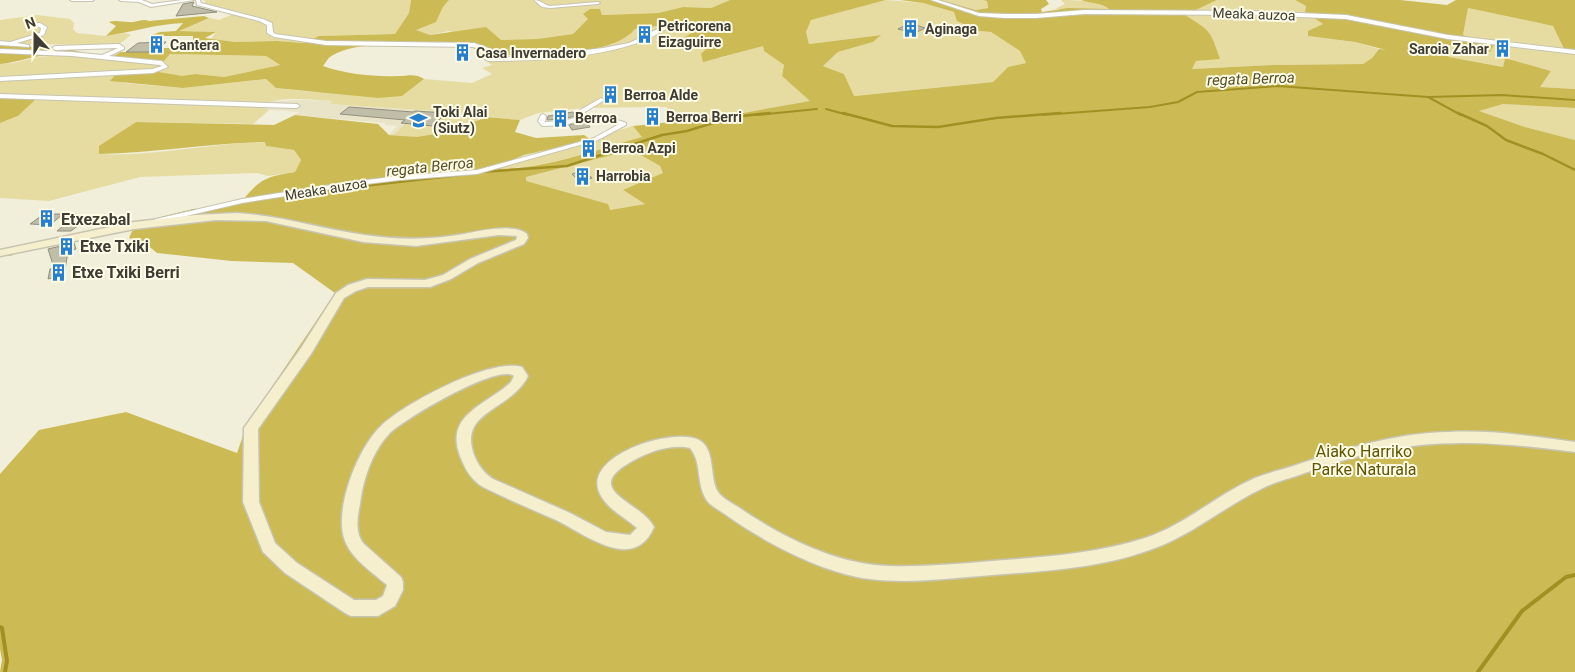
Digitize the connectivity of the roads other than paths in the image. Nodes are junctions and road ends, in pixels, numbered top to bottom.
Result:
1 (72, 0) edge
2 (92, 0) edge
3 (121, 0) edge
4 (192, 0) edge
5 (198, 0) edge
6 (536, 0) edge
7 (933, 0) edge
8 (598, 3) dead end
9 (38, 24) dead end
10 (666, 27) dead end
11 (0, 43) edge
12 (7, 44) junction
13 (0, 51) edge
14 (1575, 52) edge
15 (100, 57) junction
16 (0, 79) edge
17 (0, 96) edge
18 (601, 100) dead end
19 (297, 106) dead end
20 (544, 116) dead end
21 (586, 117) junction
22 (311, 191) joint
23 (295, 194) joint
24 (134, 227) junction
25 (0, 253) edge
26 (1575, 447) edge

1 - 2 street
3 - 4 street
5 - 10 street
6 - 8 street
7 - 14 street, Meaka auzoa
9 - 12 street
11 - 12 street
12 - 15 street
13 - 15 street
15 - 16 street
17 - 19 street
18 - 21 street
20 - 21 street, Meaka auzoa
21 - 22 street, Meaka auzoa
22 - 23 street, Meaka auzoa
23 - 24 street, Meaka auzoa
24 - 25 street
24 - 26 street

